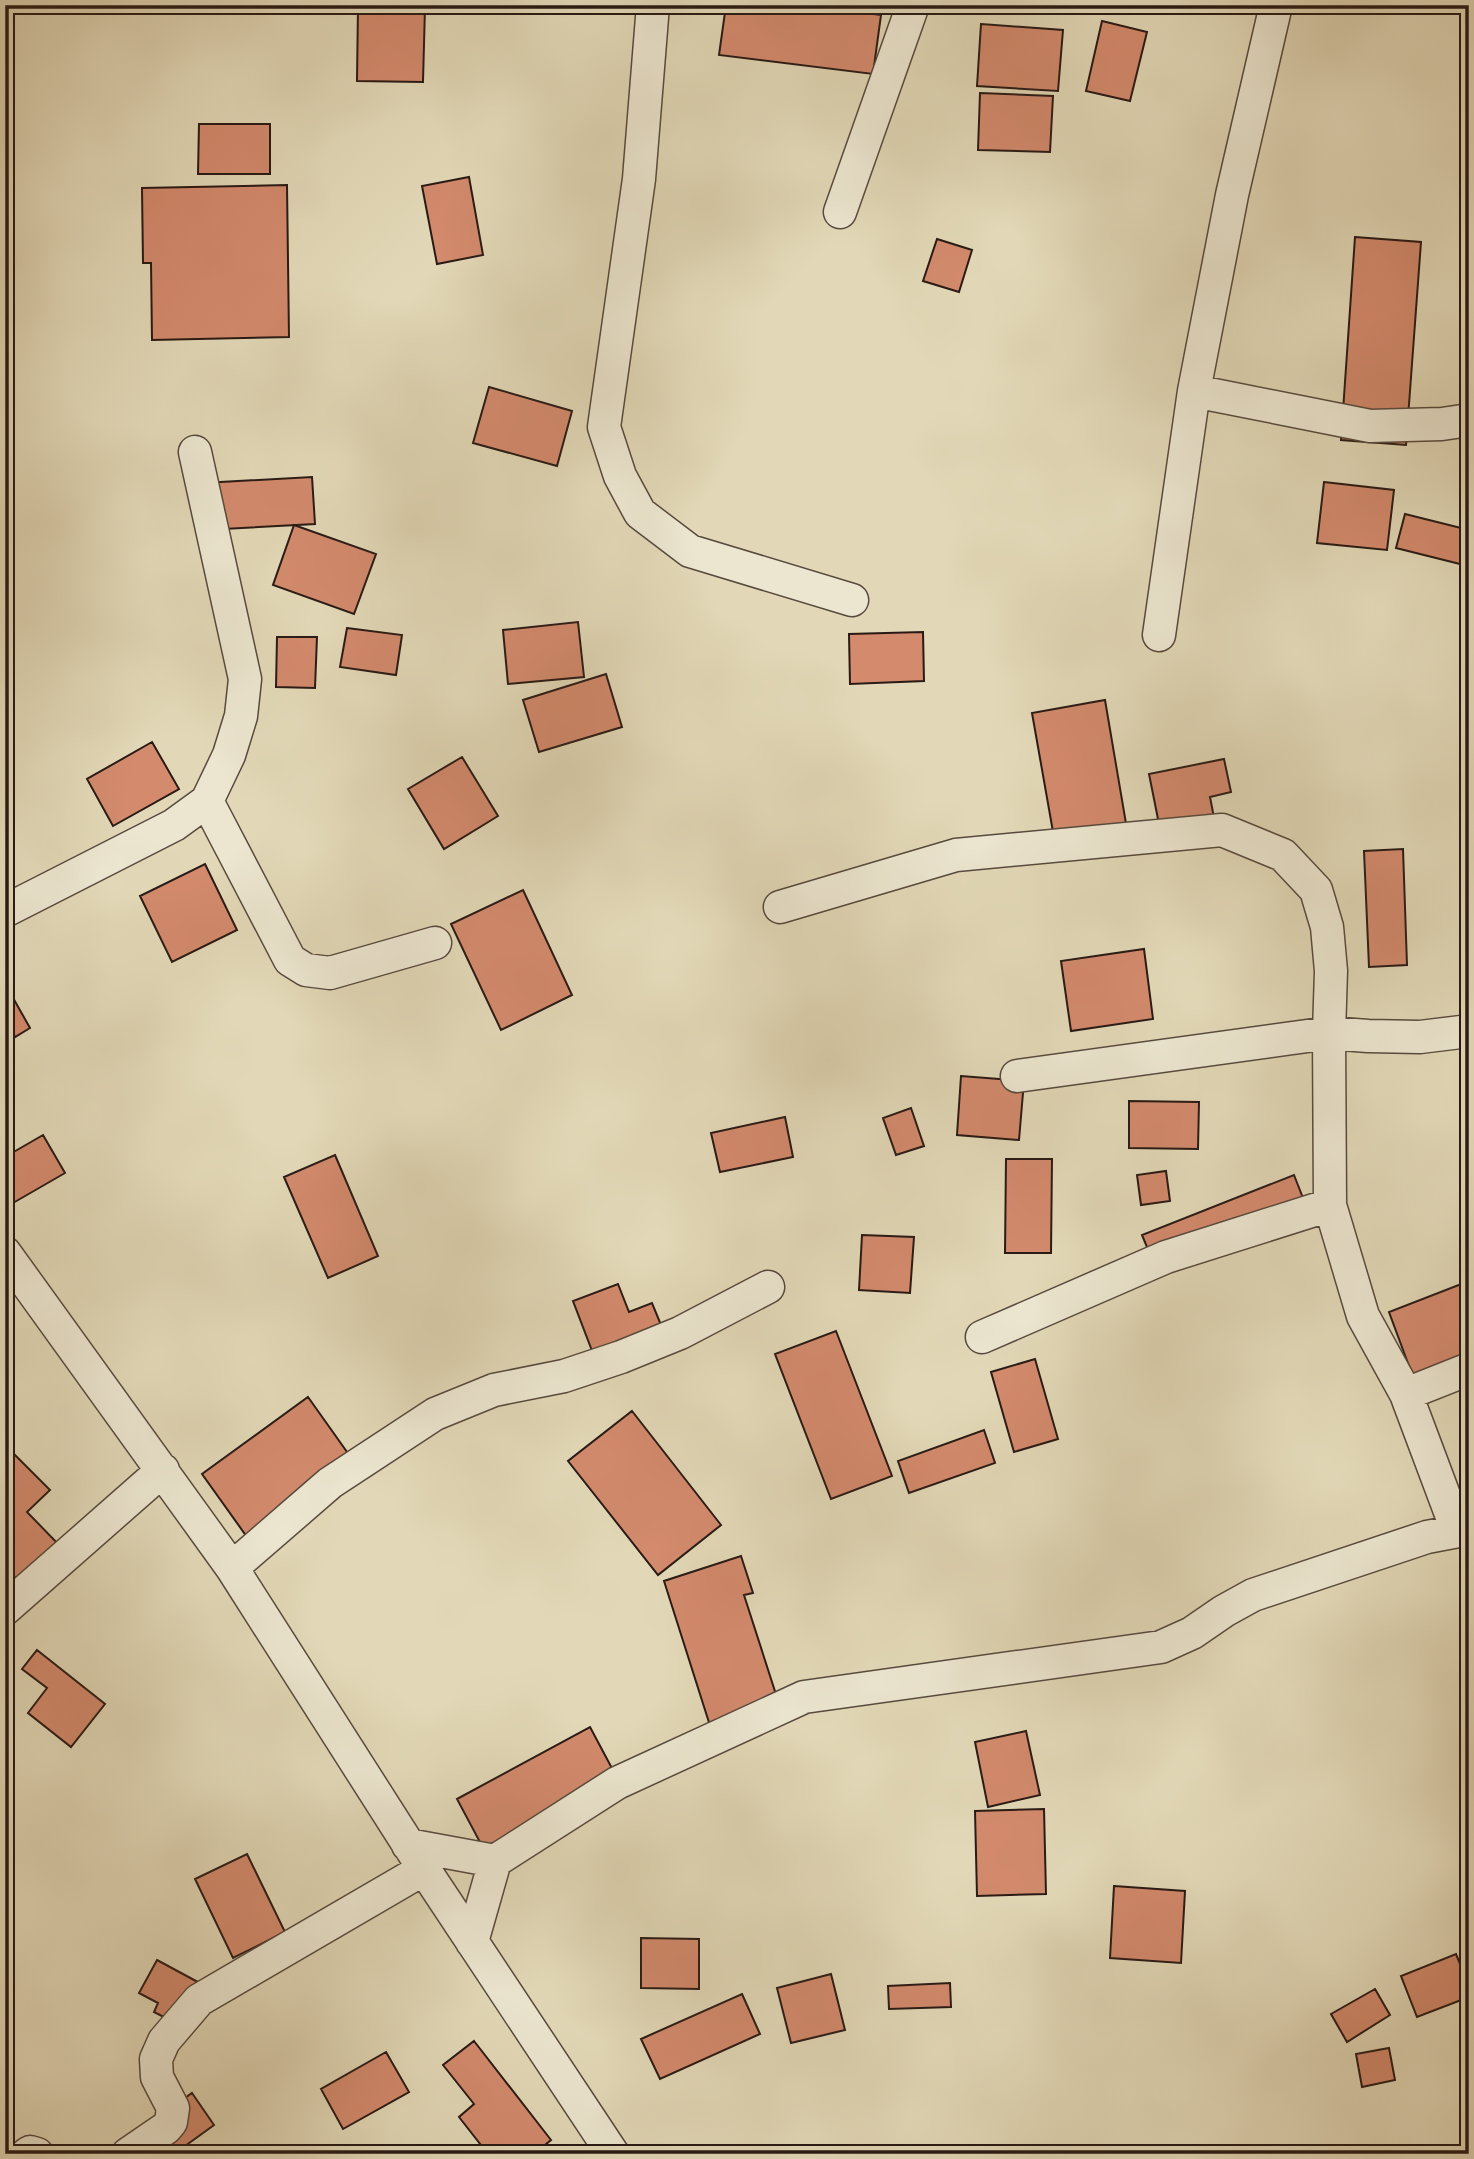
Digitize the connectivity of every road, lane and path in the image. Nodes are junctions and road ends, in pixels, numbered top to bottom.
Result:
1 (653, 5) edge
2 (913, 5) edge
3 (1276, 5) edge
4 (840, 212) dead end
5 (1194, 391) junction
6 (1469, 420) edge
7 (195, 452) dead end
8 (852, 600) dead end
9 (1159, 635) dead end
10 (207, 801) junction
11 (780, 907) dead end
12 (5, 911) edge
13 (435, 943) dead end
14 (1469, 1031) edge
15 (1329, 1033) junction
16 (1017, 1076) dead end
17 (1330, 1205) junction
18 (5, 1253) edge
19 (768, 1287) dead end
20 (982, 1337) dead end
21 (1469, 1369) edge
22 (1406, 1394) junction
23 (163, 1470) junction
24 (1463, 1530) edge
25 (232, 1568) junction
26 (5, 1609) edge
27 (416, 1857) junction
28 (495, 1861) junction
29 (472, 1942) junction
30 (27, 2154) edge
31 (37, 2154) edge
32 (128, 2154) edge
33 (613, 2154) edge

1 - 8 street
2 - 4 street
3 - 5 street
5 - 6 street
5 - 9 street
7 - 10 street
10 - 12 street
10 - 13 street
11 - 15 street
14 - 15 street
15 - 16 street
15 - 17 street
17 - 20 street
17 - 22 street
18 - 23 street
19 - 25 street
21 - 22 street
22 - 24 street
23 - 25 street
23 - 26 street
24 - 28 street
25 - 27 street
27 - 28 street
27 - 29 street
27 - 32 street
28 - 29 street
29 - 33 street
30 - 31 street

